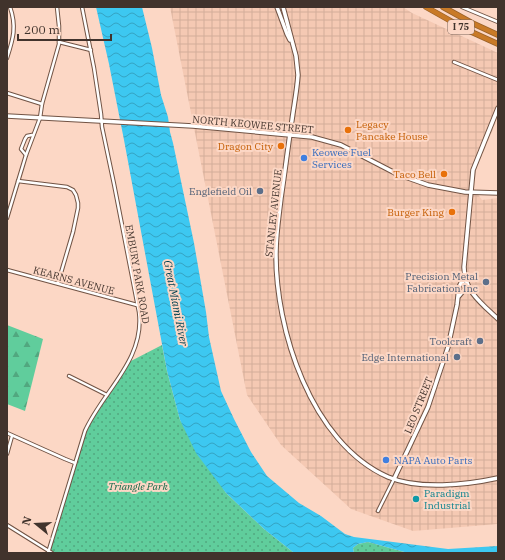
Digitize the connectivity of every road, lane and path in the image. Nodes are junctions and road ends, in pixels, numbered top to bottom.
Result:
1 (10, 7) edge
2 (56, 7) edge
3 (82, 7) edge
4 (277, 7) edge
5 (284, 7) edge
6 (426, 7) edge
7 (443, 7) edge
8 (462, 7) edge
9 (498, 22) edge
10 (498, 35) edge
11 (59, 42) junction
12 (292, 43) junction
13 (498, 44) edge
14 (90, 50) junction
15 (7, 58) edge
16 (454, 62) dead end
17 (498, 80) edge
18 (7, 93) edge
19 (42, 104) junction
20 (498, 108) edge
21 (7, 116) edge
22 (40, 118) junction
23 (101, 121) junction
24 (290, 134) junction
25 (32, 135) junction
26 (26, 155) junction
27 (18, 181) junction
28 (471, 192) junction
29 (498, 193) edge
30 (7, 218) edge
31 (7, 270) edge
32 (465, 280) junction
33 (58, 283) junction
34 (468, 288) junction
35 (458, 299) junction
36 (137, 305) junction
37 (498, 319) edge
38 (69, 376) dead end
39 (107, 395) junction
40 (7, 433) edge
41 (12, 436) junction
42 (7, 454) edge
43 (75, 462) junction
44 (498, 478) edge
45 (394, 479) junction
46 (378, 511) dead end
47 (7, 525) edge
48 (48, 552) edge
49 (52, 553) edge

1 - 15 street
2 - 11 street
3 - 14 street, EMBURY PARK ROAD
4 - 12 street, STANLEY AVENUE
5 - 12 street, STANLEY AVENUE
6 - 13 highway, I 75
7 - 10 highway, I 75
8 - 9 street
11 - 14 street
11 - 19 street
12 - 24 street, STANLEY AVENUE
14 - 23 street, EMBURY PARK ROAD
16 - 17 street
18 - 19 street
19 - 22 street
20 - 28 street, LEO STREET
21 - 22 street, NORTH KEOWEE STREET
22 - 23 street, NORTH KEOWEE STREET
22 - 25 street
23 - 24 street, NORTH KEOWEE STREET
23 - 36 street, EMBURY PARK ROAD
24 - 28 street, NORTH KEOWEE STREET
24 - 45 street, STANLEY AVENUE
25 - 26 street
25 - 26 street
26 - 27 street
27 - 30 street
27 - 33 street
28 - 29 street, NORTH KEOWEE STREET
28 - 32 street, LEO STREET
31 - 33 street, KEARNS AVENUE
32 - 34 street, LEO STREET
32 - 35 street, LEO STREET
33 - 36 street, KEARNS AVENUE
34 - 35 street
34 - 37 street
35 - 45 street, LEO STREET
36 - 39 street, EMBURY PARK ROAD
38 - 39 street
39 - 43 street, EMBURY PARK ROAD
40 - 41 street
41 - 42 street
41 - 43 street
43 - 48 street, EMBURY PARK ROAD
44 - 45 street, STANLEY AVENUE
45 - 46 street, LEO STREET
47 - 48 street
48 - 49 street

